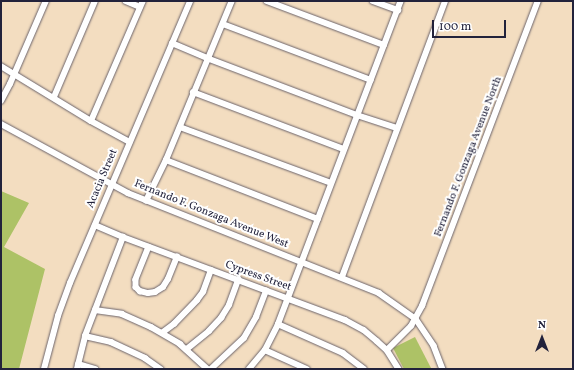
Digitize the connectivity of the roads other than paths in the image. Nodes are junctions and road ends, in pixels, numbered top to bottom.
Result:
1 (46, 1) edge
2 (95, 1) edge
3 (126, 1) edge
4 (190, 1) edge
5 (232, 1) edge
6 (267, 1) edge
7 (374, 1) edge
8 (401, 1) edge
9 (445, 1) edge
10 (538, 1) edge
11 (142, 4) edge
12 (398, 10) junction
13 (223, 24) junction
14 (172, 43) junction
15 (384, 45) junction
16 (207, 58) junction
17 (1, 66) edge
18 (15, 74) junction
19 (371, 80) junction
20 (193, 92) junction
21 (54, 97) junction
22 (1, 101) edge
23 (358, 115) junction
24 (91, 121) junction
25 (1, 124) edge
26 (180, 127) junction
27 (397, 128) junction
28 (130, 142) junction
29 (344, 149) junction
30 (166, 160) junction
31 (331, 183) junction
32 (111, 186) junction
33 (146, 201) junction
34 (318, 219) junction
35 (95, 225) junction
36 (123, 237) junction
37 (149, 247) junction
38 (177, 257) junction
39 (303, 263) junction
40 (211, 270) junction
41 (342, 278) junction
42 (238, 280) junction
43 (266, 291) junction
44 (289, 298) junction
45 (95, 310) junction
46 (416, 319) junction
47 (278, 324) junction
48 (162, 332) junction
49 (85, 336) junction
50 (187, 349) junction
51 (265, 350) junction
52 (387, 350) junction
53 (78, 367) edge
54 (44, 369) edge
55 (95, 369) edge
56 (161, 369) edge
57 (208, 369) edge
58 (211, 369) edge
59 (249, 369) edge
60 (307, 369) edge
61 (364, 369) edge
62 (399, 369) edge
63 (443, 369) edge

1 - 18 street
2 - 21 street
3 - 11 street
4 - 14 street, Acacia Street
5 - 13 street
6 - 15 street
7 - 12 street
8 - 12 street
9 - 27 street
10 - 46 street, Fernando F. Gonzaga Avenue North
11 - 24 street
12 - 15 street
13 - 16 street
13 - 19 street
14 - 16 street
14 - 28 street, Acacia Street
15 - 19 street
16 - 20 street
16 - 23 street
17 - 18 street
18 - 21 street
18 - 22 street
19 - 23 street
20 - 26 street
20 - 29 street
21 - 24 street
23 - 27 street
23 - 29 street
24 - 28 street
25 - 32 street, Fernando F. Gonzaga Avenue West
26 - 30 street
26 - 31 street
27 - 41 street
28 - 32 street, Acacia Street
29 - 31 street
30 - 33 street
30 - 34 street
31 - 34 street
32 - 33 street, Fernando F. Gonzaga Avenue West
32 - 35 street, Acacia Street
33 - 39 street, Fernando F. Gonzaga Avenue West
34 - 39 street
35 - 36 street, Cypress Street
35 - 54 street, Acacia Street
36 - 37 street, Cypress Street
36 - 45 street
37 - 38 street, Cypress Street
37 - 38 street
38 - 40 street, Cypress Street
39 - 41 street, Fernando F. Gonzaga Avenue West
39 - 44 street
40 - 42 street, Cypress Street
40 - 48 street
41 - 46 street, Fernando F. Gonzaga Avenue West
42 - 43 street, Cypress Street
42 - 50 street
43 - 44 street, Cypress Street
43 - 58 street
44 - 47 street
44 - 52 street, Cypress Street
45 - 48 street
45 - 49 street
46 - 52 street
46 - 63 street
47 - 51 street
47 - 61 street
48 - 50 street
49 - 53 street
49 - 56 street
50 - 57 street
51 - 59 street
51 - 60 street
52 - 62 street, Cypress Street
53 - 55 street

